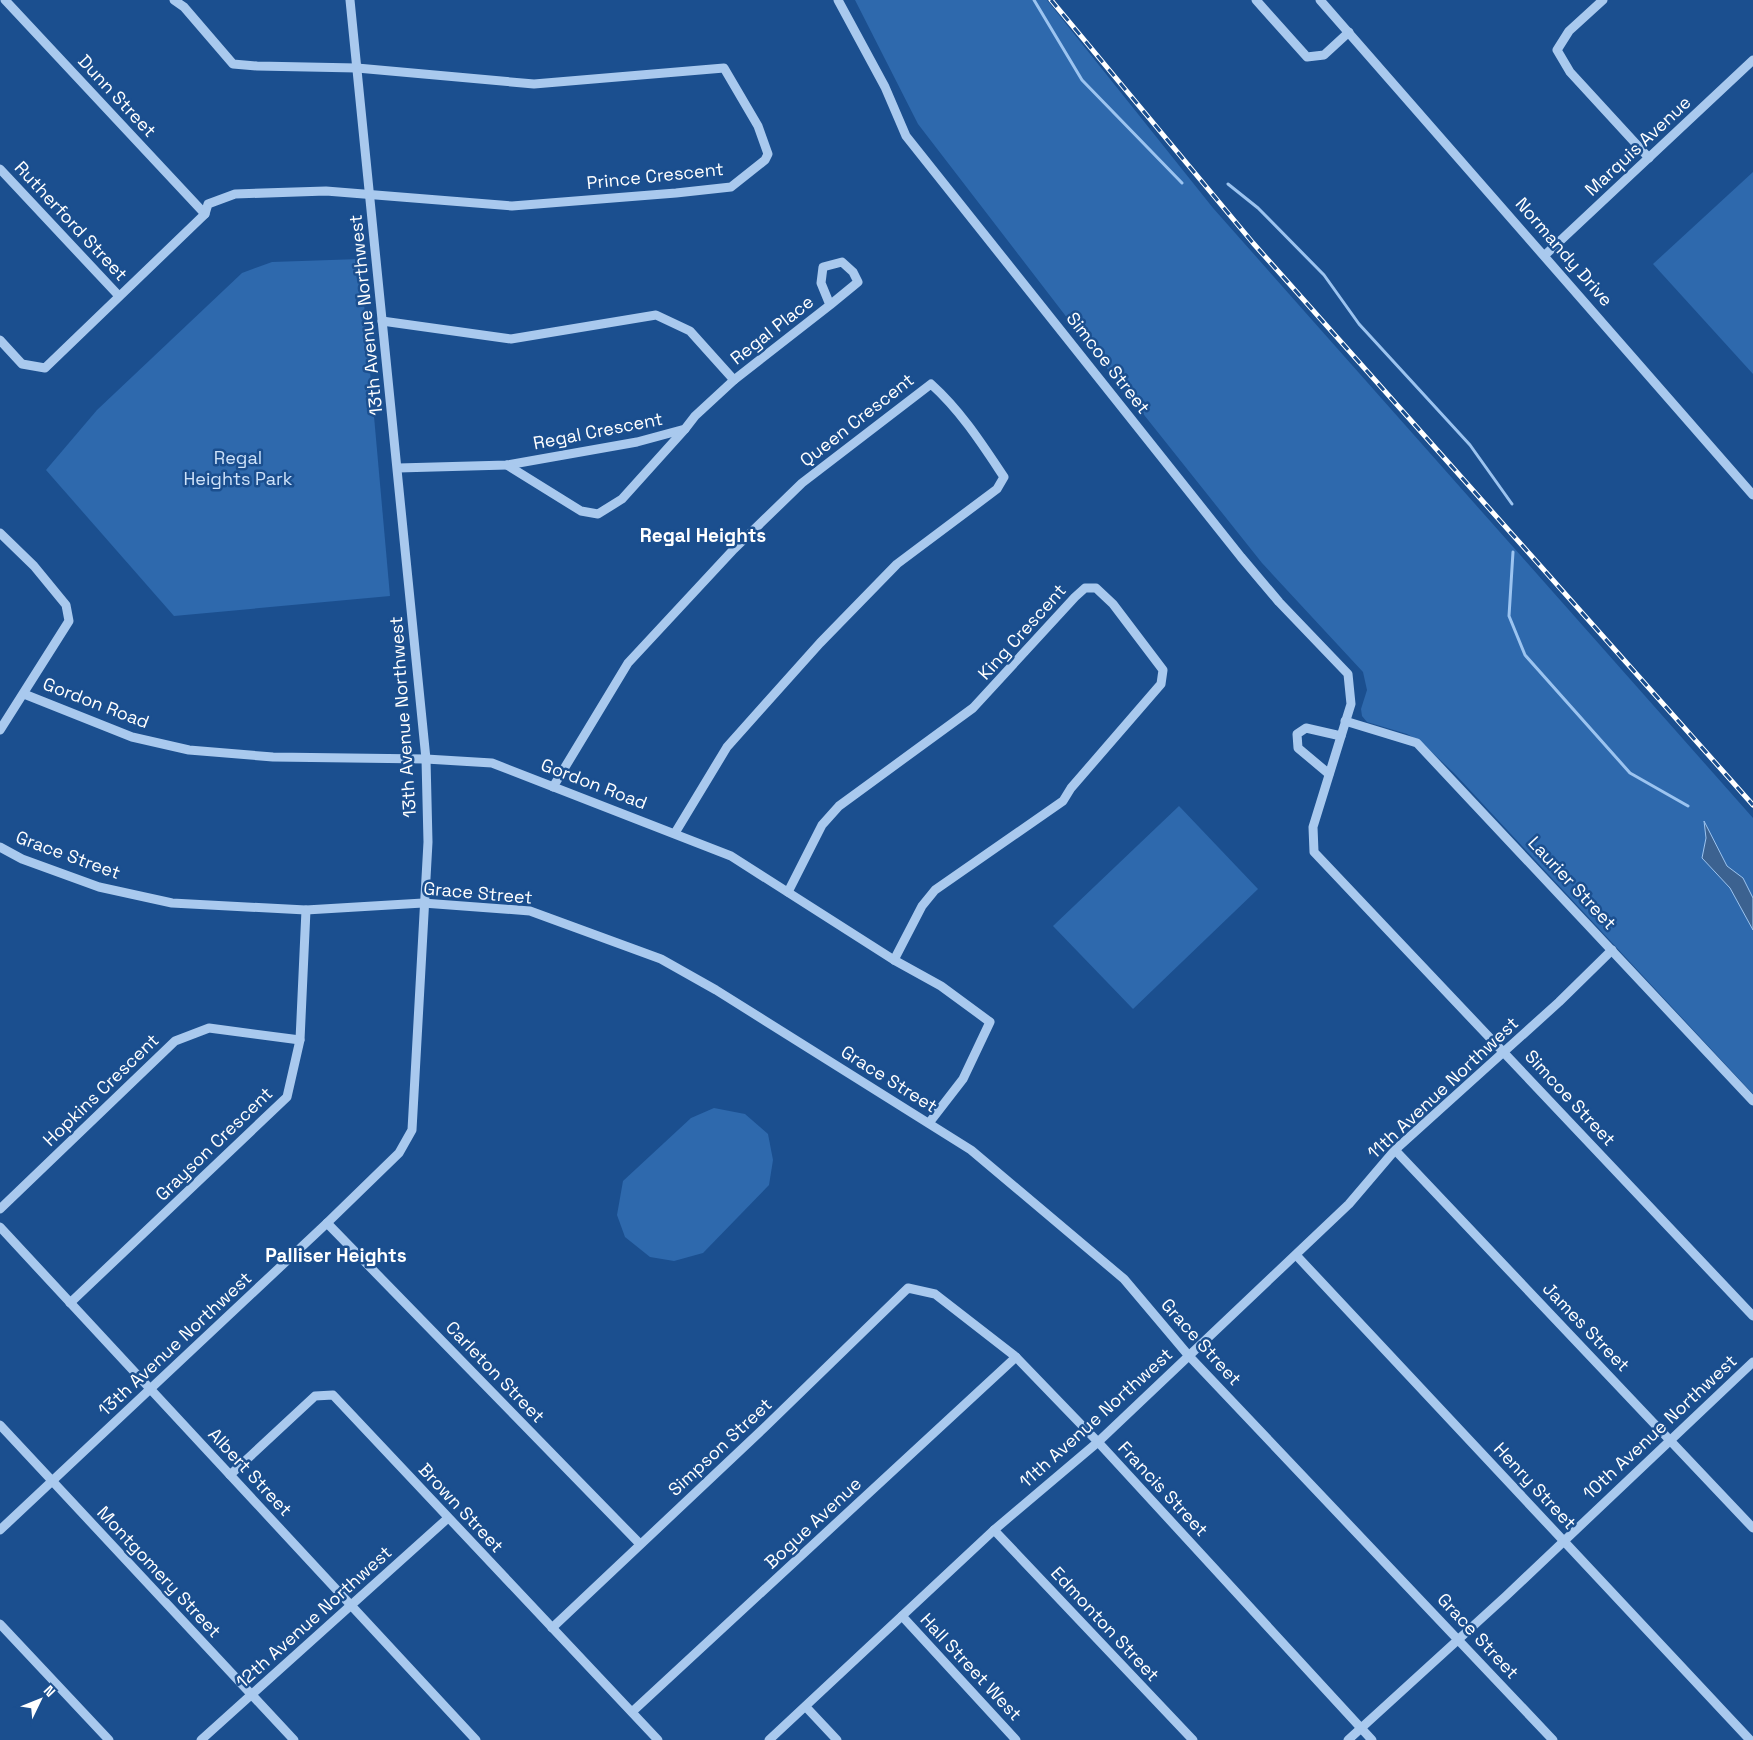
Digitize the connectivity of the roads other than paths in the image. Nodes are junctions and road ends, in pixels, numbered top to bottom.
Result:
1 (5, 0) edge
2 (174, 0) edge
3 (350, 0) edge
4 (838, 0) edge
5 (1256, 0) edge
6 (1320, 0) edge
7 (1602, 0) edge
8 (1349, 32) junction
9 (1753, 60) edge
10 (357, 68) junction
11 (1649, 158) junction
12 (0, 169) edge
13 (369, 194) junction
14 (205, 214) junction
15 (1545, 255) junction
16 (119, 296) junction
17 (830, 305) junction
18 (382, 321) junction
19 (0, 340) edge
20 (734, 380) junction
21 (685, 429) junction
22 (507, 465) junction
23 (398, 468) junction
24 (1753, 495) edge
25 (0, 533) edge
26 (24, 694) junction
27 (1345, 721) junction
28 (0, 730) edge
29 (1341, 736) junction
30 (426, 759) junction
31 (1329, 774) junction
32 (553, 787) junction
33 (675, 833) junction
34 (0, 847) edge
35 (788, 892) junction
36 (423, 903) junction
37 (306, 910) junction
38 (1612, 950) junction
39 (894, 960) junction
40 (300, 1040) junction
41 (1503, 1051) junction
42 (1753, 1101) edge
43 (928, 1123) junction
44 (1395, 1150) junction
45 (0, 1209) edge
46 (327, 1223) junction
47 (0, 1227) edge
48 (1296, 1255) junction
49 (908, 1288) joint
50 (70, 1303) junction
51 (1753, 1316) edge
52 (1016, 1356) junction
53 (1189, 1356) junction
54 (1753, 1362) edge
55 (151, 1390) junction
56 (0, 1425) edge
57 (1670, 1439) junction
58 (1098, 1442) junction
59 (230, 1475) junction
60 (53, 1481) junction
61 (448, 1518) junction
62 (1753, 1528) edge
63 (0, 1530) edge
64 (994, 1530) junction
65 (1564, 1540) junction
66 (640, 1544) junction
67 (351, 1606) junction
68 (902, 1616) junction
69 (0, 1624) edge
70 (552, 1628) junction
71 (1459, 1639) junction
72 (251, 1695) junction
73 (806, 1708) junction
74 (632, 1712) junction
75 (1360, 1728) junction
76 (109, 1740) edge
77 (201, 1740) edge
78 (294, 1740) edge
79 (476, 1740) edge
80 (658, 1740) edge
81 (769, 1740) edge
82 (837, 1740) edge
83 (1016, 1740) edge
84 (1193, 1740) edge
85 (1348, 1740) edge
86 (1372, 1740) edge
87 (1553, 1740) edge
88 (1750, 1740) edge

1 - 14 street, Dunn Street
2 - 10 street
3 - 10 street, 13th Avenue Northwest
4 - 27 street, Simcoe Street
5 - 8 street
6 - 8 street, Normandy Drive
7 - 11 street
8 - 15 street, Normandy Drive
9 - 11 street, Marquis Avenue
10 - 13 street, 13th Avenue Northwest
10 - 13 street, Prince Crescent
11 - 15 street, Marquis Avenue
12 - 16 street, Rutherford Street
13 - 14 street
13 - 18 street, 13th Avenue Northwest
14 - 16 street
15 - 24 street, Normandy Drive
16 - 19 street
17 - 17 street, Regal Place
17 - 20 street, Regal Place
18 - 20 street
18 - 23 street, 13th Avenue Northwest
20 - 21 street, Regal Crescent
21 - 22 street, Regal Crescent
21 - 22 street
22 - 23 street, Regal Crescent
23 - 30 street, 13th Avenue Northwest
25 - 26 street
26 - 28 street
26 - 30 street, Gordon Road
27 - 29 street, Simcoe Street
27 - 38 street, Laurier Street
29 - 31 street, Simcoe Street
29 - 31 street
30 - 32 street, Gordon Road
30 - 36 street, 13th Avenue Northwest
31 - 41 street, Simcoe Street
32 - 33 street, Gordon Road
32 - 33 street, Queen Crescent
33 - 35 street, Gordon Road
34 - 37 street, Grace Street
35 - 39 street, Gordon Road
35 - 39 street, King Crescent
36 - 37 street, Grace Street
36 - 43 street, Grace Street
36 - 46 street, 13th Avenue Northwest
37 - 40 street, Grayson Crescent
38 - 41 street, 11th Avenue Northwest
38 - 42 street, Laurier Street
39 - 43 street, Gordon Road
40 - 45 street, Hopkins Crescent
40 - 50 street, Grayson Crescent
41 - 44 street, 11th Avenue Northwest
41 - 51 street, Simcoe Street
43 - 53 street, Grace Street
44 - 48 street, 11th Avenue Northwest
44 - 57 street, James Street
46 - 55 street, 13th Avenue Northwest
46 - 66 street, Carleton Street
47 - 50 street, Albert Street
48 - 53 street, 11th Avenue Northwest
48 - 65 street, Henry Street
49 - 52 street, Francis Street
49 - 66 street, Simpson Street
50 - 55 street, Albert Street
52 - 58 street, Francis Street
52 - 74 street, Bogue Avenue
53 - 58 street, 11th Avenue Northwest
53 - 71 street, Grace Street
54 - 57 street, 10th Avenue Northwest
55 - 59 street, Albert Street
55 - 60 street, 13th Avenue Northwest
56 - 60 street, Montgomery Street
57 - 62 street, James Street
57 - 65 street, 10th Avenue Northwest
58 - 64 street, 11th Avenue Northwest
58 - 75 street, Francis Street
59 - 61 street, Brown Street
59 - 67 street, Albert Street
60 - 63 street, 13th Avenue Northwest
60 - 72 street, Montgomery Street
61 - 67 street, 12th Avenue Northwest
61 - 70 street, Brown Street
64 - 68 street, 11th Avenue Northwest
64 - 84 street, Edmonton Street
65 - 71 street, 10th Avenue Northwest
65 - 88 street, Henry Street
66 - 70 street, Simpson Street
67 - 72 street, 12th Avenue Northwest
67 - 79 street, Albert Street
68 - 73 street, 11th Avenue Northwest
68 - 83 street, Hall Street West
69 - 76 street
70 - 74 street, Brown Street
71 - 75 street, 10th Avenue Northwest
71 - 87 street, Grace Street
72 - 77 street, 12th Avenue Northwest
72 - 78 street, Montgomery Street
73 - 81 street, 11th Avenue Northwest
73 - 82 street
74 - 80 street, Brown Street
75 - 85 street, 10th Avenue Northwest
75 - 86 street, Francis Street

